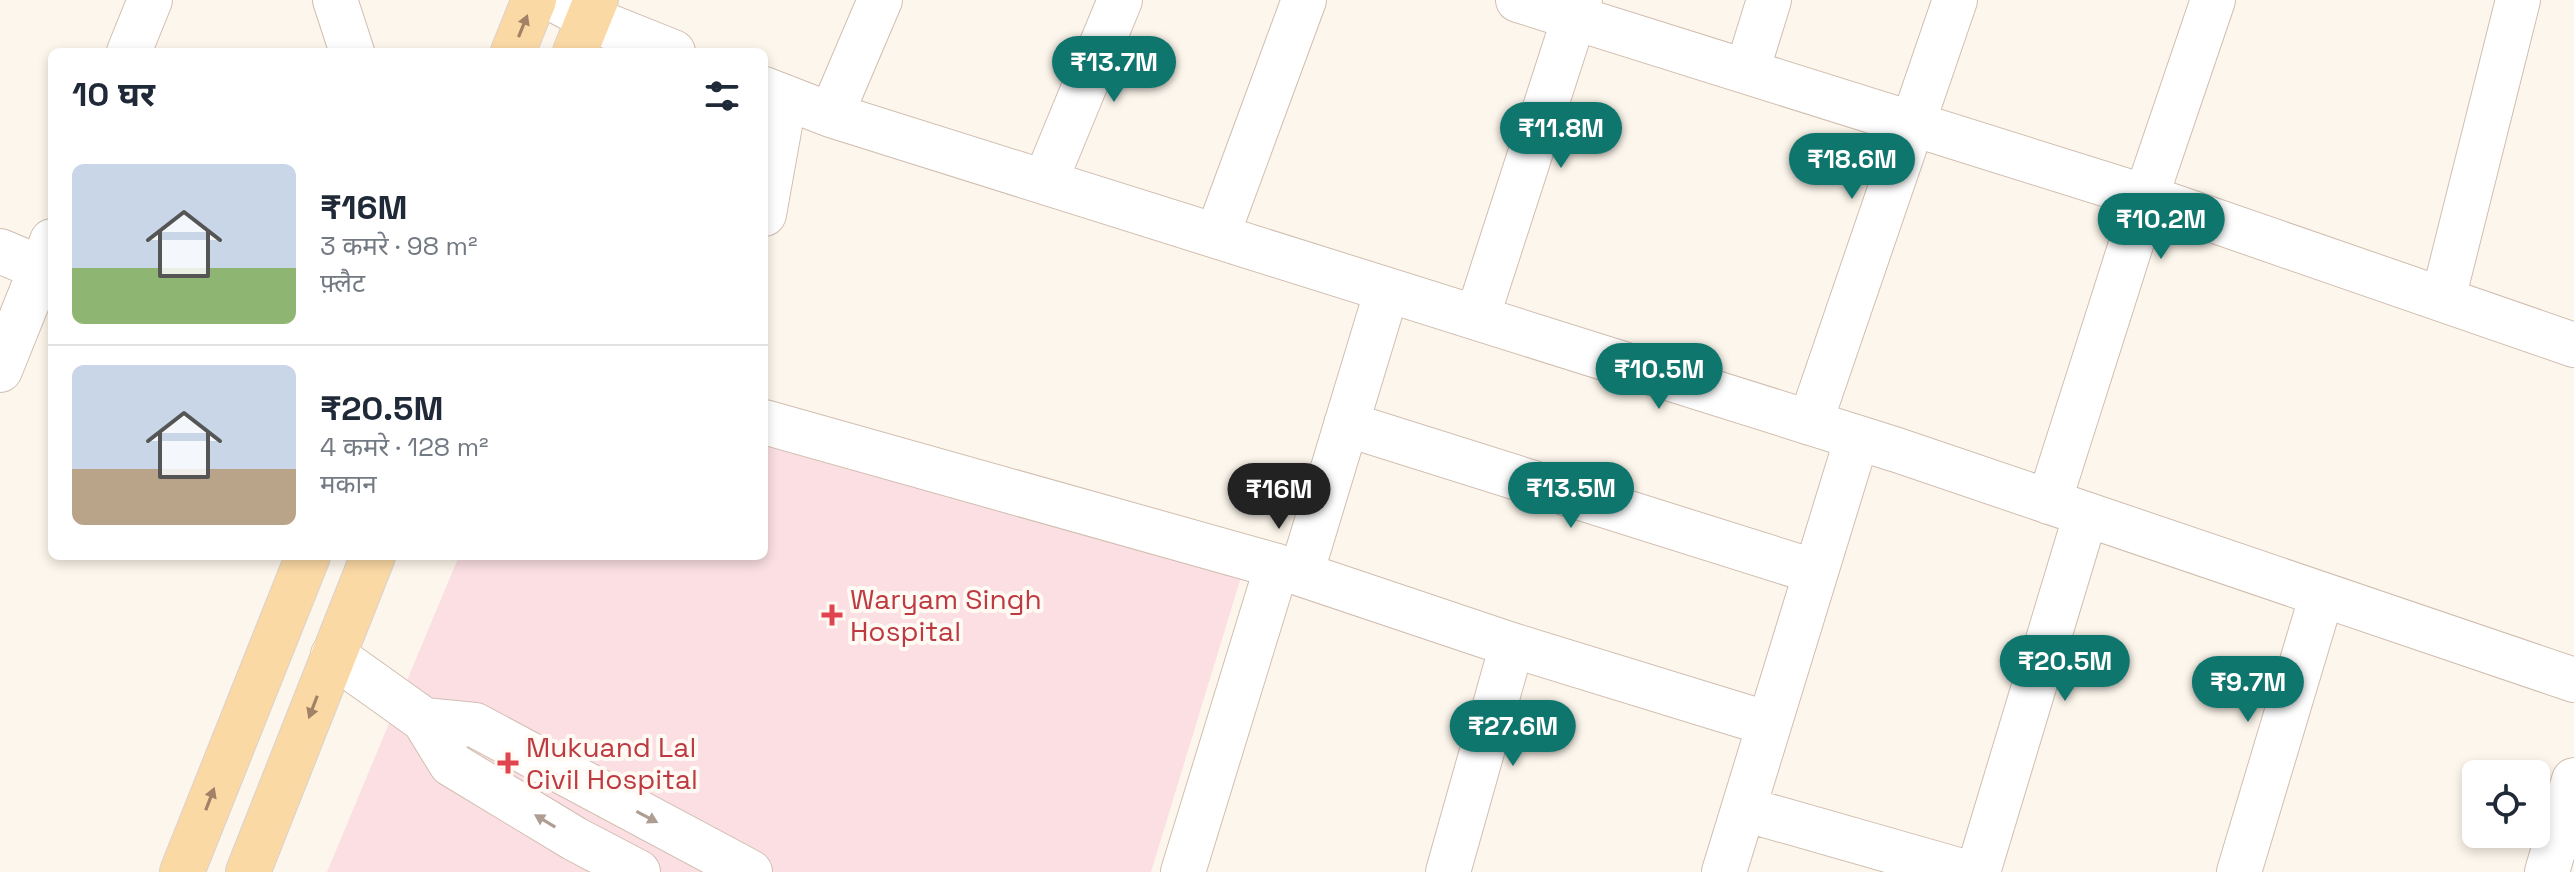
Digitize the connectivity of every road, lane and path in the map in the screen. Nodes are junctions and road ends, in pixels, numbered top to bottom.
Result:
1 (150, 0) edge
2 (335, 0) edge
3 (534, 0) edge
4 (880, 0) edge
5 (1120, 0) edge
6 (1304, 0) edge
7 (1518, 0) edge
8 (1769, 0) edge
9 (1955, 0) edge
10 (2213, 0) edge
11 (2518, 0) edge
12 (1577, 9) edge
13 (578, 18) edge
14 (131, 48) edge
15 (351, 48) edge
16 (515, 48) edge
17 (662, 48) edge
18 (1747, 71) junction
19 (774, 93) edge
20 (831, 115) junction
21 (1914, 124) junction
22 (768, 166) edge
23 (1045, 182) junction
24 (2146, 197) junction
25 (1217, 236) junction
26 (0, 251) edge
27 (48, 261) edge
28 (1387, 290) junction
29 (2443, 299) junction
30 (1477, 318) junction
31 (2574, 345) edge
32 (0, 370) edge
33 (768, 423) edge
34 (1810, 423) junction
35 (1346, 424) junction
36 (1857, 438) junction
37 (2067, 508) junction
38 (306, 560) edge
39 (371, 560) edge
40 (1289, 570) junction
41 (1816, 572) junction
42 (2322, 595) junction
43 (1512, 645) junction
44 (333, 655) junction
45 (2574, 680) edge
46 (424, 720) junction
47 (1769, 724) junction
48 (2574, 780) edge
49 (1744, 809) junction
50 (182, 872) edge
51 (248, 872) edge
52 (638, 872) edge
53 (750, 872) edge
54 (1183, 872) edge
55 (1448, 872) edge
56 (1724, 872) edge
57 (1965, 872) edge
58 (1978, 872) edge
59 (2239, 872) edge
60 (2547, 872) edge

1 - 14 street
2 - 15 street
16 -> 3 main road
4 - 20 street
5 - 23 street
6 - 25 street
7 - 12 street
8 - 18 street
9 - 21 street
10 - 24 street
11 - 29 street
12 - 18 street
12 - 30 street
13 - 17 street
18 - 21 street
19 - 20 street
19 - 22 street
20 - 23 street
21 - 24 street
21 - 34 street
23 - 25 street
24 - 29 street
24 - 37 street
25 - 28 street
26 - 27 street
27 - 32 street
28 - 30 street
28 - 35 street
29 - 31 street
30 - 34 street
33 - 40 street
34 - 36 street
35 - 40 street
35 - 41 street
36 - 37 street
36 - 41 street
37 - 42 street
37 - 58 street
50 -> 38 main road
39 - 44 main road
40 - 43 street
40 - 54 street
41 - 47 street
42 - 45 street
42 - 59 street
43 - 47 street
43 - 55 street
44 - 46 street
44 -> 51 main road
52 -> 46 street
46 -> 53 street
47 - 49 street
48 - 60 street
49 - 56 street
49 - 57 street

